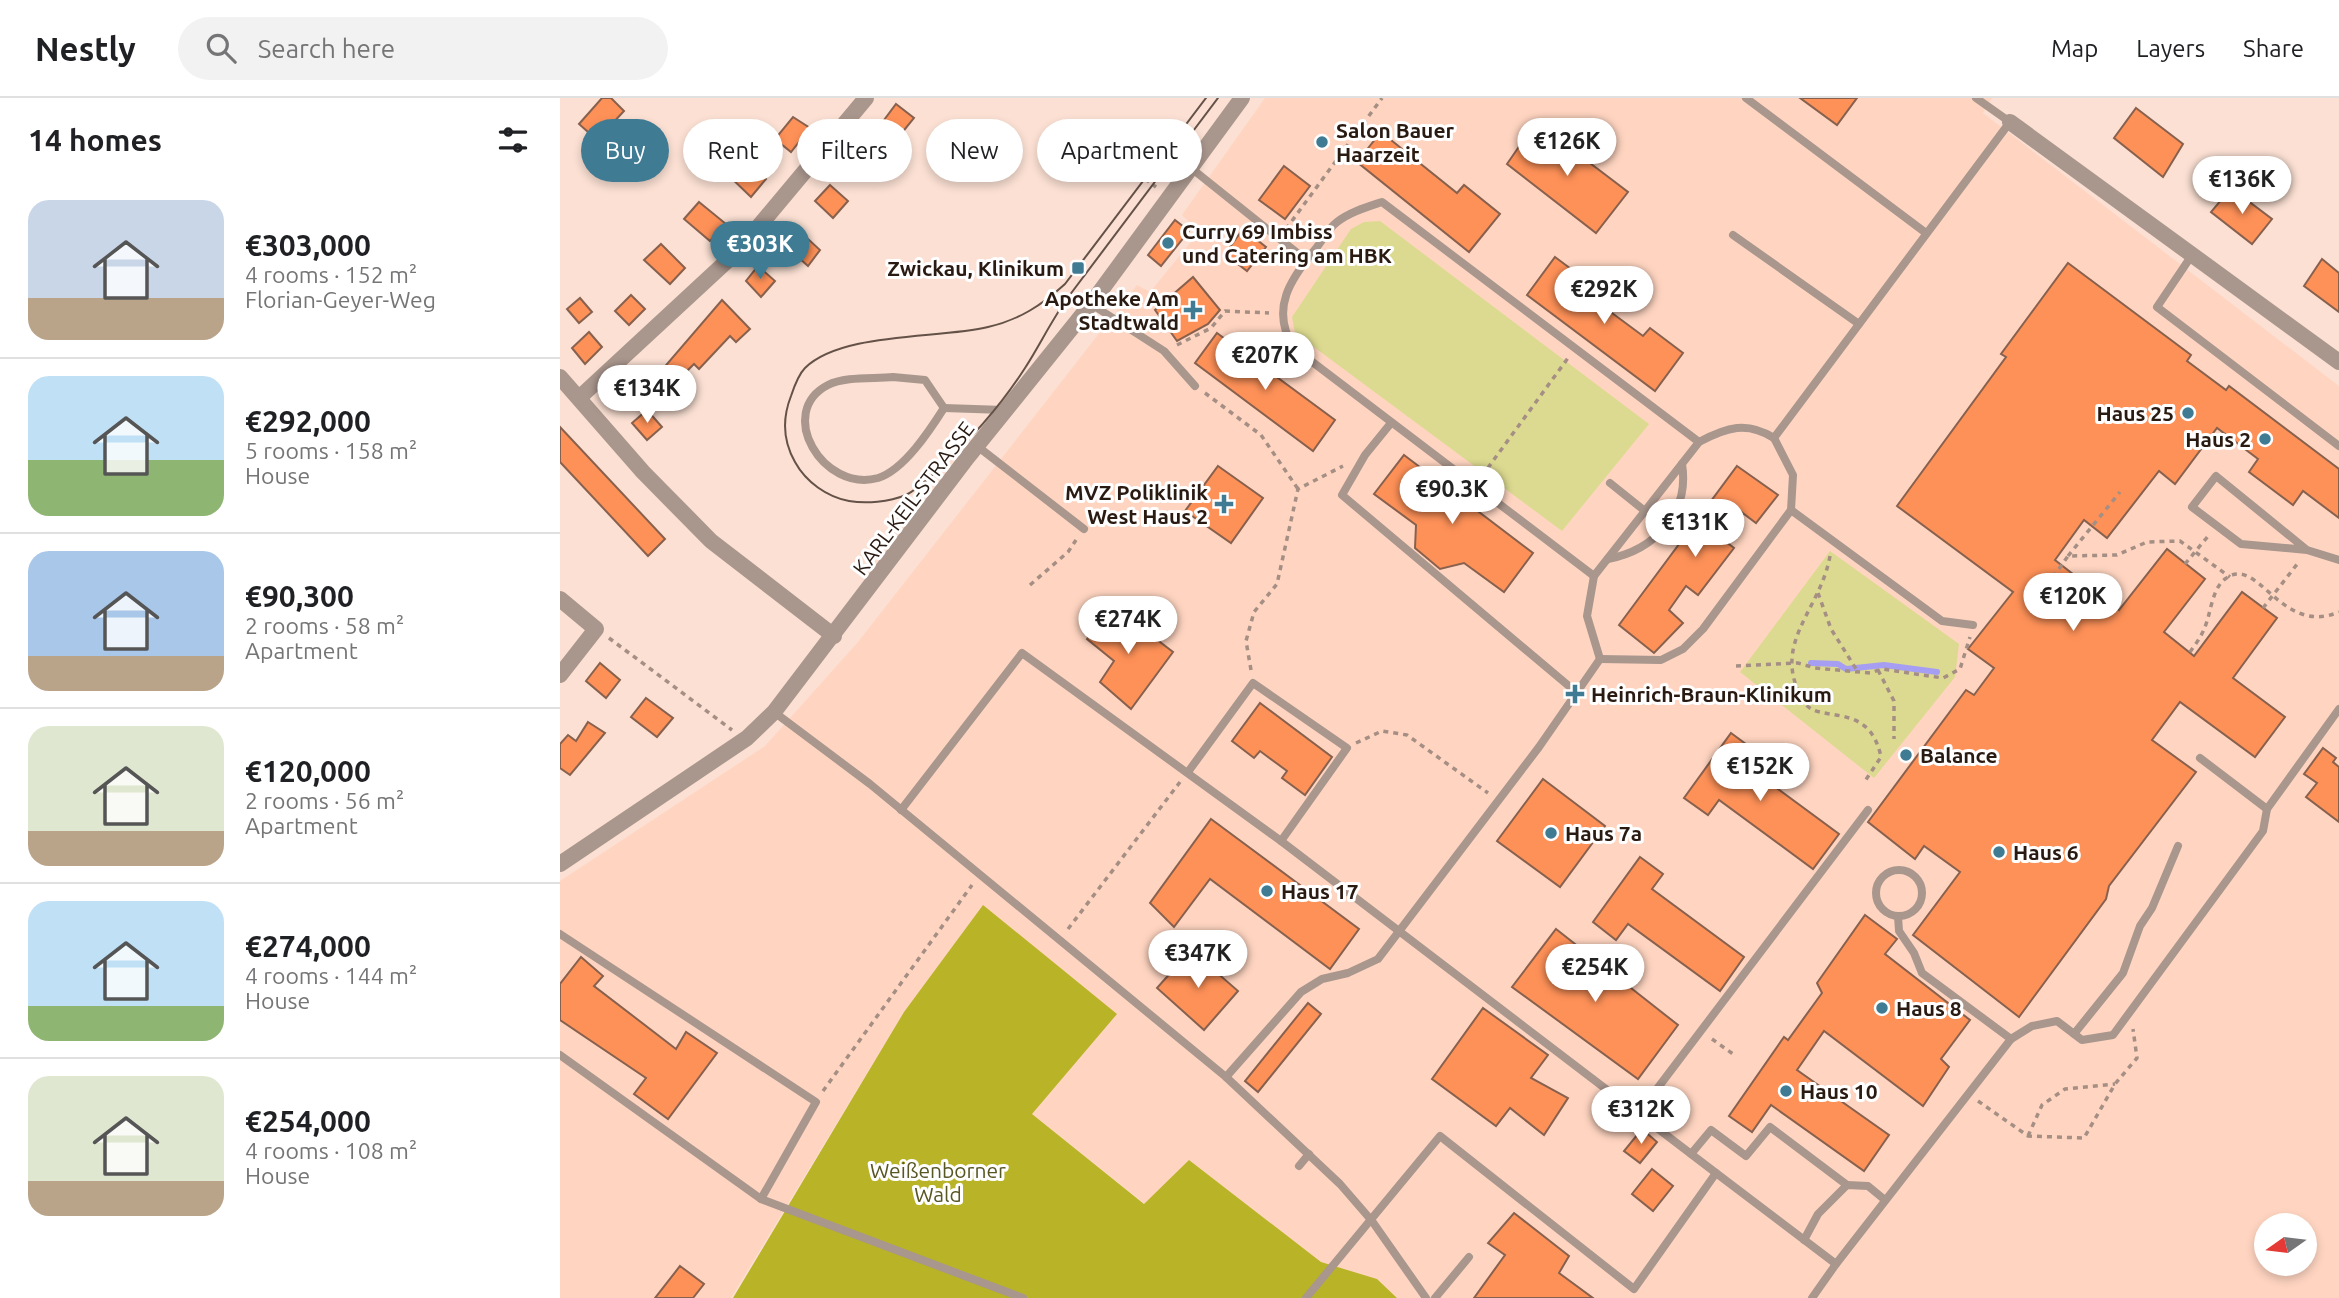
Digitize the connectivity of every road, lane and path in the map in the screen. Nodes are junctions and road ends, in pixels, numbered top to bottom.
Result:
1 (866, 98) edge
2 (1242, 98) edge
3 (1382, 98) edge
4 (1746, 98) edge
5 (1976, 98) edge
6 (2010, 122) junction
7 (1202, 153) edge
8 (1202, 177) edge
9 (1149, 182) edge
10 (1180, 182) edge
11 (1169, 197) junction
12 (1926, 233) junction
13 (1734, 235) dead end
14 (1280, 239) junction
15 (2192, 255) junction
16 (1306, 260) junction
17 (1091, 304) junction
18 (1282, 313) junction
19 (1859, 324) junction
20 (1575, 348) junction
21 (1164, 351) junction
22 (2339, 362) edge
23 (560, 377) edge
24 (1195, 386) joint
25 (579, 398) junction
26 (944, 408) junction
27 (1006, 410) junction
28 (1391, 423) junction
29 (1774, 438) junction
30 (1699, 442) junction
31 (977, 446) junction
32 (2339, 446) edge
33 (1365, 455) junction
34 (1682, 464) junction
35 (1610, 483) dead end
36 (1476, 484) junction
37 (1298, 489) junction
38 (2120, 492) dead end
39 (1791, 510) junction
40 (1646, 511) junction
41 (2217, 525) junction
42 (1084, 528) dead end
43 (1077, 538) dead end
44 (1831, 541) junction
45 (2307, 550) junction
46 (2196, 551) junction
47 (2068, 556) junction
48 (1608, 559) junction
49 (2339, 560) edge
50 (2185, 564) dead end
51 (1594, 576) junction
52 (2230, 577) junction
53 (1030, 585) dead end
54 (2034, 589) dead end
55 (1818, 593) junction
56 (2273, 596) junction
57 (560, 599) edge
58 (2263, 608) dead end
59 (2339, 612) edge
60 (1973, 625) joint
61 (596, 629) junction
62 (834, 636) junction
63 (2190, 652) dead end
64 (1600, 659) junction
65 (1790, 663) junction
66 (1736, 666) dead end
67 (1878, 670) junction
68 (1858, 672) junction
69 (560, 675) edge
70 (1253, 683) junction
71 (1576, 692) junction
72 (2339, 709) edge
73 (774, 712) junction
74 (747, 738) junction
75 (1894, 739) dead end
76 (1347, 748) junction
77 (2200, 758) dead end
78 (1188, 772) junction
79 (1865, 780) dead end
80 (1498, 800) junction
81 (2266, 809) junction
82 (901, 810) junction
83 (1868, 810) dead end
84 (1282, 841) junction
85 (2178, 846) dead end
86 (560, 864) edge
87 (980, 874) junction
88 (1898, 916) junction
89 (1399, 931) junction
90 (560, 934) edge
91 (1058, 941) junction
92 (2124, 1021) junction
93 (1702, 1032) junction
94 (2074, 1034) junction
95 (2011, 1039) junction
96 (1733, 1054) dead end
97 (560, 1055) edge
98 (1226, 1077) junction
99 (1963, 1081) dead end
100 (2115, 1084) junction
101 (1970, 1090) junction
102 (816, 1102) junction
103 (1638, 1114) junction
104 (2028, 1136) junction
105 (1309, 1154) junction
106 (1691, 1154) junction
107 (1300, 1166) dead end
108 (1716, 1173) junction
109 (1846, 1185) junction
110 (761, 1199) junction
111 (1885, 1200) junction
112 (1371, 1221) junction
113 (1804, 1240) junction
114 (1469, 1257) dead end
115 (1836, 1264) junction
116 (1023, 1298) edge
117 (1306, 1298) edge
118 (1426, 1298) edge
119 (1436, 1298) edge
120 (1812, 1298) edge

1 - 25 street
2 - 7 street, KARL-KEIL-STRASSE
3 - 14 path
4 - 12 lane
5 - 6 lane
6 - 12 lane
6 - 15 street
8 - 14 lane
9 - 11 path
10 - 11 street, KARL-KEIL-STRASSE
11 - 17 street, KARL-KEIL-STRASSE
12 - 19 lane
13 - 19 lane
14 - 16 lane
15 - 22 street
15 - 32 lane
16 - 18 lane
16 - 20 lane
17 - 21 lane
17 - 27 street, KARL-KEIL-STRASSE
18 - 21 path
18 - 28 lane
19 - 29 lane
20 - 30 lane
20 - 36 path
21 - 24 lane
23 - 25 street
24 - 37 path
25 - 62 street
26 - 26 lane
26 - 27 lane
27 - 31 street, KARL-KEIL-STRASSE
28 - 33 lane
28 - 36 lane
29 - 30 lane
29 - 39 lane
30 - 34 lane
31 - 42 lane
31 - 62 street, KARL-KEIL-STRASSE
33 - 37 path
33 - 71 lane
34 - 40 lane
34 - 48 lane
35 - 40 lane
36 - 51 lane
37 - 70 path
38 - 47 path
39 - 44 lane
39 - 64 lane
40 - 48 lane
41 - 45 lane
41 - 45 lane
41 - 46 path
43 - 53 path
44 - 55 path
44 - 60 lane
45 - 49 lane
45 - 56 path
46 - 47 path
46 - 50 path
46 - 52 path
47 - 54 path
48 - 51 lane
51 - 64 lane
52 - 56 path
52 - 63 path
55 - 65 path
55 - 68 path
56 - 58 path
56 - 59 path
57 - 61 street
60 - 67 path
61 - 69 street
61 - 74 path
62 - 73 street, KARL-KEIL-STRASSE
64 - 71 lane
65 - 66 path
65 - 68 path
65 - 79 path
67 - 68 path
67 - 75 path
70 - 76 lane
70 - 78 lane
71 - 80 lane
72 - 81 lane
73 - 74 street, KARL-KEIL-STRASSE
73 - 82 lane
74 - 86 street, KARL-KEIL-STRASSE
76 - 80 path
76 - 84 lane
77 - 81 lane
78 - 82 lane
78 - 84 lane
78 - 91 path
80 - 89 lane
81 - 92 lane
82 - 87 lane
83 - 93 lane
84 - 89 lane
85 - 94 lane
87 - 91 lane
87 - 102 path
88 - 88 lane
88 - 95 lane
89 - 98 lane
89 - 103 lane
90 - 102 lane
91 - 98 lane
92 - 94 lane
92 - 100 path
93 - 96 path
93 - 103 lane
94 - 95 lane
95 - 101 lane
97 - 110 lane
98 - 105 lane
99 - 101 lane
100 - 104 path
100 - 104 path
101 - 104 path
101 - 111 lane
102 - 110 lane
103 - 106 lane
105 - 107 lane
105 - 112 lane
106 - 108 lane
106 - 109 lane
108 - 112 lane
108 - 113 lane
109 - 111 lane
109 - 113 lane
110 - 116 lane
111 - 115 lane
112 - 117 lane
112 - 118 lane
113 - 115 lane
114 - 119 lane
115 - 120 lane

